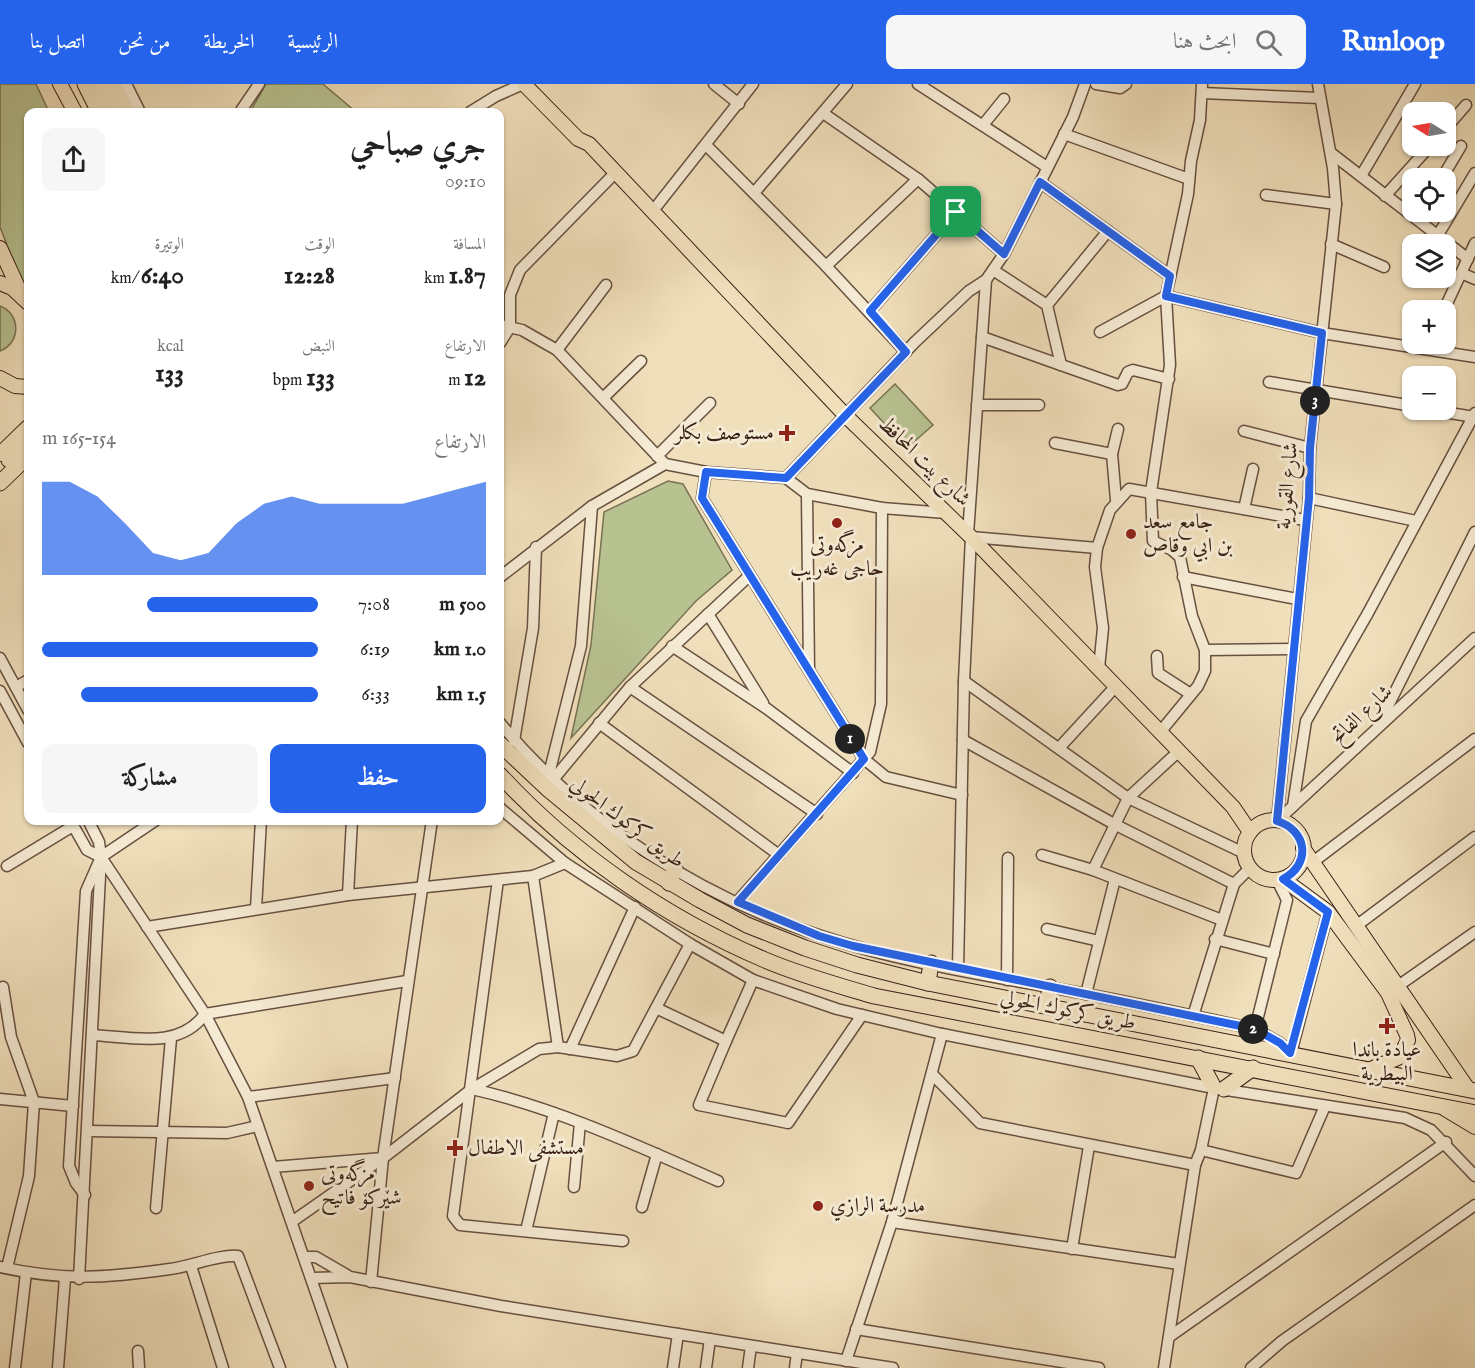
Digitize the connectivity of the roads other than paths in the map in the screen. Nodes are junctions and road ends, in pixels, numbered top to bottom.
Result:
1 (60, 84) edge
2 (85, 84) edge
3 (100, 84) edge
4 (113, 84) edge
5 (126, 84) edge
6 (259, 84) edge
7 (523, 84) edge
8 (536, 84) edge
9 (714, 84) edge
10 (753, 84) edge
11 (848, 84) edge
12 (918, 84) edge
13 (1085, 84) edge
14 (1096, 84) edge
15 (1126, 84) edge
16 (1318, 84) edge
17 (1415, 84) edge
18 (1202, 88) edge
19 (1320, 98) junction
20 (1004, 99) dead end
21 (739, 104) junction
22 (1466, 105) dead end
23 (73, 108) edge
24 (97, 108) edge
25 (112, 108) edge
26 (125, 108) edge
27 (138, 108) edge
28 (243, 108) edge
29 (476, 108) edge
30 (823, 113) junction
31 (1456, 116) edge
32 (983, 125) junction
33 (1064, 134) junction
34 (589, 144) junction
35 (706, 145) junction
36 (1461, 146) dead end
37 (1330, 153) junction
38 (1421, 156) edge
39 (1047, 167) junction
40 (1448, 168) edge
41 (616, 172) junction
42 (1475, 173) edge
43 (1362, 176) junction
44 (918, 179) junction
45 (1189, 179) junction
46 (1040, 182) junction
47 (754, 193) junction
48 (1266, 195) dead end
49 (1385, 196) junction
50 (1336, 204) junction
51 (1402, 206) edge
52 (652, 212) junction
53 (956, 212) junction
54 (1425, 222) edge
55 (1108, 231) junction
56 (1436, 234) edge
57 (1438, 234) edge
58 (1475, 243) edge
59 (1331, 244) junction
60 (0, 248) edge
61 (1456, 249) edge
62 (1004, 254) junction
63 (1468, 258) junction
64 (826, 266) junction
65 (1384, 267) dead end
66 (993, 270) junction
67 (1461, 273) junction
68 (1170, 276) junction
69 (1475, 279) edge
70 (986, 280) junction
71 (0, 283) edge
72 (606, 285) dead end
73 (1166, 296) junction
74 (24, 298) edge
75 (24, 299) edge
76 (1449, 300) edge
77 (1047, 305) junction
78 (870, 311) junction
79 (505, 326) edge
80 (1100, 332) dead end
81 (1322, 333) junction
82 (981, 337) junction
83 (1402, 343) edge
84 (556, 350) junction
85 (906, 352) junction
86 (1456, 353) edge
87 (1475, 357) edge
88 (641, 361) dead end
89 (1061, 364) junction
90 (0, 378) edge
91 (1169, 379) junction
92 (1269, 382) dead end
93 (24, 387) edge
94 (1316, 389) junction
95 (604, 397) junction
96 (710, 403) dead end
97 (1402, 404) edge
98 (977, 405) junction
99 (1040, 405) dead end
100 (1456, 413) edge
101 (846, 416) junction
102 (1474, 416) edge
103 (1118, 429) dead end
104 (24, 431) edge
105 (1244, 431) dead end
106 (1055, 443) dead end
107 (24, 447) edge
108 (1310, 448) junction
109 (0, 454) edge
110 (1112, 454) junction
111 (24, 460) edge
112 (661, 460) junction
113 (0, 468) edge
114 (1253, 469) dead end
115 (706, 472) junction
116 (786, 478) junction
117 (0, 483) edge
118 (1151, 492) junction
119 (807, 494) junction
120 (1309, 498) junction
121 (1116, 500) junction
122 (592, 506) junction
123 (882, 508) junction
124 (1244, 509) junction
125 (946, 513) junction
126 (1305, 520) junction
127 (1416, 521) junction
128 (1475, 532) edge
129 (969, 536) junction
130 (536, 547) junction
131 (1096, 548) junction
132 (504, 574) edge
133 (749, 576) junction
134 (1183, 577) junction
135 (1297, 599) junction
136 (708, 615) junction
137 (1473, 645) edge
138 (672, 646) junction
139 (1292, 649) junction
140 (1204, 650) junction
141 (1157, 656) dead end
142 (0, 658) edge
143 (1099, 668) junction
144 (809, 672) junction
145 (964, 681) junction
146 (24, 682) edge
147 (1116, 686) junction
148 (16, 687) junction
149 (630, 687) junction
150 (0, 691) edge
151 (1189, 693) junction
152 (24, 702) edge
153 (5, 707) edge
154 (766, 708) junction
155 (1287, 712) junction
156 (1306, 721) junction
157 (599, 723) junction
158 (1378, 726) junction
159 (1161, 731) junction
160 (24, 737) edge
161 (504, 739) edge
162 (1475, 739) edge
163 (963, 740) junction
164 (507, 742) edge
165 (1059, 748) junction
166 (1179, 751) junction
167 (864, 759) junction
168 (522, 766) junction
169 (853, 773) junction
170 (550, 779) junction
171 (504, 782) edge
172 (962, 795) junction
173 (1128, 798) junction
174 (1293, 806) junction
175 (504, 811) edge
176 (817, 814) junction
177 (1277, 821) junction
178 (1114, 824) junction
179 (69, 825) edge
180 (73, 825) edge
181 (90, 825) edge
182 (149, 825) edge
183 (261, 825) edge
184 (352, 825) edge
185 (431, 825) edge
186 (1255, 828) junction
187 (1475, 837) edge
188 (1303, 848) junction
189 (1244, 853) junction
190 (779, 855) junction
191 (1042, 855) dead end
192 (101, 857) junction
193 (1008, 858) dead end
194 (1313, 862) junction
195 (565, 863) junction
196 (7, 866) dead end
197 (1250, 868) junction
198 (1093, 870) junction
199 (672, 875) junction
200 (533, 876) junction
201 (1115, 879) junction
202 (1280, 879) junction
203 (498, 880) junction
204 (1234, 884) junction
205 (420, 888) junction
206 (348, 895) junction
207 (738, 902) junction
208 (635, 907) junction
209 (256, 909) junction
210 (1328, 912) junction
211 (1222, 920) junction
212 (747, 925) junction
213 (1356, 926) junction
214 (147, 927) junction
215 (1047, 929) dead end
216 (1215, 939) junction
217 (1472, 939) edge
218 (1099, 941) junction
219 (690, 944) junction
220 (737, 948) junction
221 (1274, 954) junction
222 (932, 963) junction
223 (958, 969) junction
224 (753, 980) junction
225 (1007, 980) junction
226 (407, 981) junction
227 (928, 983) junction
228 (3, 987) dead end
229 (1050, 987) junction
230 (1393, 990) junction
231 (1086, 994) junction
232 (1047, 1006) junction
233 (656, 1008) junction
234 (206, 1014) junction
235 (862, 1015) junction
236 (1194, 1016) junction
237 (1255, 1029) junction
238 (942, 1034) junction
239 (93, 1035) junction
240 (171, 1038) junction
241 (726, 1041) junction
242 (1251, 1045) junction
243 (564, 1048) junction
244 (1290, 1053) junction
245 (1198, 1058) junction
246 (76, 1062) junction
247 (91, 1062) junction
248 (1253, 1068) junction
249 (1371, 1069) junction
250 (933, 1075) junction
251 (395, 1077) junction
252 (472, 1089) junction
253 (1219, 1089) junction
254 (1472, 1090) edge
255 (248, 1097) junction
256 (0, 1099) edge
257 (34, 1102) junction
258 (73, 1106) junction
259 (1325, 1106) junction
260 (1441, 1106) junction
261 (554, 1113) junction
262 (1475, 1113) edge
263 (580, 1123) junction
264 (258, 1126) junction
265 (1475, 1126) edge
266 (88, 1131) junction
267 (161, 1134) junction
268 (1446, 1142) junction
269 (1089, 1146) junction
270 (1201, 1150) junction
271 (657, 1155) junction
272 (383, 1158) junction
273 (1195, 1165) junction
274 (273, 1167) junction
275 (1475, 1176) edge
276 (718, 1181) dead end
277 (574, 1187) dead end
278 (85, 1195) junction
279 (1475, 1205) edge
280 (642, 1207) dead end
281 (156, 1208) dead end
282 (293, 1221) junction
283 (892, 1222) junction
284 (526, 1231) junction
285 (623, 1241) dead end
286 (1072, 1249) junction
287 (305, 1257) junction
288 (1179, 1264) junction
289 (191, 1266) junction
290 (4, 1268) edge
291 (26, 1273) junction
292 (350, 1277) junction
293 (65, 1278) junction
294 (312, 1278) junction
295 (79, 1279) junction
296 (370, 1282) junction
297 (856, 1329) junction
298 (678, 1334) junction
299 (1169, 1337) junction
300 (710, 1339) junction
301 (751, 1346) junction
302 (138, 1351) dead end
303 (797, 1353) junction
304 (846, 1361) junction
305 (860, 1365) edge
306 (15, 1368) edge
307 (58, 1368) edge
308 (139, 1368) edge
309 (223, 1368) edge
310 (280, 1368) edge
311 (342, 1368) edge
312 (673, 1368) edge
313 (706, 1368) edge
314 (748, 1368) edge
315 (795, 1368) edge
316 (893, 1368) edge
317 (1099, 1368) edge
318 (1164, 1368) edge
319 (1251, 1368) edge

1 - 23 main road
2 - 24 highway
3 - 25 highway
4 - 26 highway
5 - 27 street
6 - 28 street
7 - 29 street
7 - 34 main road, شارع بيت المحافظ
8 - 34 main road, شارع بيت المحافظ
9 - 21 street
10 - 21 street
11 - 30 street
12 - 32 street
13 - 33 street
14 - 15 street
16 - 19 street, شارع القورية
17 - 43 street
18 - 19 street
18 - 45 street
19 - 37 street, شارع القورية
20 - 32 street
21 - 35 street
22 - 31 street
30 - 44 street
30 - 47 street
32 - 39 street
33 - 39 street
33 - 45 street
34 - 41 main road, شارع بيت المحافظ
35 - 47 street
35 - 52 street
36 - 40 street
37 - 43 street
37 - 50 street, شارع القورية
38 - 49 street
39 - 46 street
41 - 52 main road, شارع بيت المحافظ
41 - 79 street
42 - 57 street
43 - 49 street
44 - 53 street
44 - 64 street
45 - 68 street
46 - 55 street
46 - 62 street
47 - 64 street
48 - 50 street
49 - 51 street
50 - 59 street, شارع القورية
52 - 101 main road, شارع بيت المحافظ
53 - 62 street
53 - 78 street
54 - 56 street
55 - 68 street
55 - 77 street
58 - 63 street
59 - 65 street
59 - 81 street, شارع القورية
60 - 74 main road
61 - 63 street
62 - 66 street
63 - 67 street
64 - 78 street
66 - 70 street
66 - 77 street
67 - 69 street
67 - 76 street
68 - 73 street
70 - 82 street
70 - 85 street
71 - 75 main road
72 - 84 street
73 - 80 street
73 - 81 street
73 - 91 street
77 - 89 street
78 - 85 street
79 - 84 street
81 - 83 street
81 - 94 street, شارع القورية
82 - 89 street
82 - 98 street
84 - 95 street
85 - 101 street
86 - 87 street
88 - 95 street
89 - 91 street
90 - 93 main road
91 - 118 street
92 - 94 street
94 - 97 street
94 - 108 street, شارع القورية
95 - 112 street
96 - 112 street
98 - 99 street
98 - 129 street
100 - 102 street
101 - 116 street
101 - 125 main road, شارع بيت المحافظ
102 - 127 street
103 - 110 street
104 - 109 main road
105 - 108 street
106 - 110 street
107 - 113 highway
108 - 120 street, شارع القورية
110 - 121 street
111 - 117 highway
112 - 115 street
112 - 122 street
114 - 124 street
115 - 116 street
115 - 133 street
116 - 119 street
118 - 121 street
118 - 124 street
118 - 134 street
119 - 123 street
119 - 144 street
120 - 126 street, شارع القورية
120 - 127 street
121 - 131 street
122 - 130 street
122 - 170 street
123 - 125 street
123 - 167 street
124 - 126 street
125 - 129 main road, شارع بيت المحافظ
126 - 135 street, شارع القورية
127 - 156 street
128 - 158 street
129 - 131 street
129 - 143 main road, شارع بيت المحافظ
129 - 145 street
130 - 132 street
130 - 164 street
131 - 143 street
133 - 136 street
133 - 144 street
134 - 135 street
134 - 140 street
135 - 139 street, شارع القورية
136 - 138 street
136 - 154 street
137 - 158 street, شارع الفاتح
138 - 149 street
138 - 154 street
139 - 140 street
139 - 155 street, شارع القورية
140 - 151 street
141 - 151 street
142 - 148 street
143 - 147 main road, شارع بيت المحافظ
144 - 167 street
145 - 163 street
145 - 165 street
146 - 148 street
147 - 159 main road, شارع بيت المحافظ
147 - 165 street
148 - 152 street
149 - 157 street
149 - 176 street
150 - 153 street
151 - 159 street
153 - 160 street
154 - 169 street
155 - 156 street
155 - 177 street, شارع القورية
156 - 174 street
157 - 170 street
157 - 190 street
158 - 174 street, شارع الفاتح
159 - 166 main road, شارع بيت المحافظ
161 - 168 highway
162 - 194 street
163 - 172 street
163 - 178 street
164 - 168 highway, طريق كركوك الحولي
164 - 170 street
165 - 173 street
166 - 173 street
166 - 186 main road, شارع بيت المحافظ
167 - 169 street
167 - 172 street
168 - 199 highway, طريق كركوك الحولي
169 - 176 street
170 - 199 street
171 - 220 highway, طريق كركوك الحولي
172 - 223 street
173 - 178 street
173 - 189 street
174 - 177 street, شارع الفاتح
175 - 195 street
176 - 190 street
177 - 186 main road
177 - 188 main road
178 - 198 street
178 - 204 street
179 - 196 street
180 - 192 street
181 - 192 street
182 - 192 street
183 - 209 street
184 - 206 street
185 - 205 street
186 - 189 main road
187 - 213 street
188 - 194 main road
188 - 202 main road
189 - 197 main road
190 - 207 street
191 - 198 street
192 - 214 street
192 - 239 street
192 - 246 street
193 - 225 street
194 - 213 main road
195 - 200 street
195 - 208 street
197 - 202 main road
197 - 204 street
198 - 201 street
199 - 207 street
199 - 212 highway, طريق كركوك الحولي
200 - 203 street
200 - 243 street
201 - 211 street
201 - 218 street
202 - 210 main road
202 - 221 street
203 - 205 street
203 - 252 street
204 - 211 street
205 - 206 street
205 - 226 street
206 - 209 street
207 - 222 street
208 - 219 street
208 - 243 street
209 - 214 street
210 - 230 main road
210 - 244 street
211 - 216 street
212 - 220 highway
212 - 227 highway, طريق كركوك الحولي
213 - 230 main road
214 - 234 street
215 - 218 street
216 - 221 street
216 - 236 street
217 - 230 street
218 - 231 street
219 - 224 street
219 - 233 street
220 - 245 highway, طريق كركوك الحولي
221 - 237 street
222 - 223 street
222 - 227 highway
223 - 225 street
224 - 235 street
224 - 241 street
225 - 229 street
226 - 234 street
226 - 251 street
227 - 232 highway, طريق كركوك الحولي
228 - 257 street
229 - 231 street
229 - 232 highway
230 - 249 main road
230 - 254 main road
231 - 236 street
232 - 242 highway, طريق كركوك الحولي
233 - 241 street
233 - 243 street
234 - 240 street
234 - 255 street
235 - 238 street
235 - 241 street
236 - 237 street
237 - 242 street
237 - 244 street
238 - 250 street
238 - 253 street
239 - 240 street
239 - 247 street
240 - 267 street
242 - 244 highway, طريق كركوك الحولي
243 - 252 street
244 - 249 highway, طريق كركوك الحولي
245 - 248 highway, طريق كركوك الحولي
245 - 253 highway
246 - 247 street
246 - 258 street
247 - 266 street
248 - 253 highway
248 - 260 highway, طريق كركوك الحولي
249 - 254 highway, طريق كركوك الحولي
250 - 269 street
250 - 283 street
251 - 255 street
251 - 272 street
252 - 261 street
252 - 272 street
252 - 284 street
253 - 259 street
253 - 270 street
255 - 264 street
256 - 257 street
257 - 258 street
257 - 290 street
258 - 278 street
259 - 268 street
259 - 270 street
260 - 262 highway, طريق كركوك الحولي
260 - 265 main road
261 - 263 street
261 - 284 street
263 - 271 street
263 - 277 street
264 - 267 street
264 - 274 street
266 - 267 street
266 - 278 street
267 - 281 street
268 - 275 street
268 - 299 street
269 - 273 street
269 - 286 street
270 - 273 street
271 - 276 street
271 - 280 street
272 - 274 street
272 - 282 street
272 - 296 street
273 - 288 street
274 - 282 street
278 - 295 street
279 - 319 street
282 - 287 street
283 - 286 street
283 - 297 street
284 - 285 street
286 - 288 street
287 - 292 street
287 - 294 street
288 - 299 street
289 - 295 street
289 - 309 street
289 - 310 street
290 - 291 street
291 - 293 street
291 - 306 street
292 - 294 street
292 - 296 street
293 - 295 street
293 - 307 street
294 - 311 street
296 - 298 street
297 - 304 street
297 - 317 street
298 - 300 street
298 - 312 street
299 - 318 street
300 - 301 street
300 - 313 street
301 - 303 street
301 - 314 street
302 - 308 street
303 - 304 street
303 - 315 street
304 - 305 street
305 - 316 street

